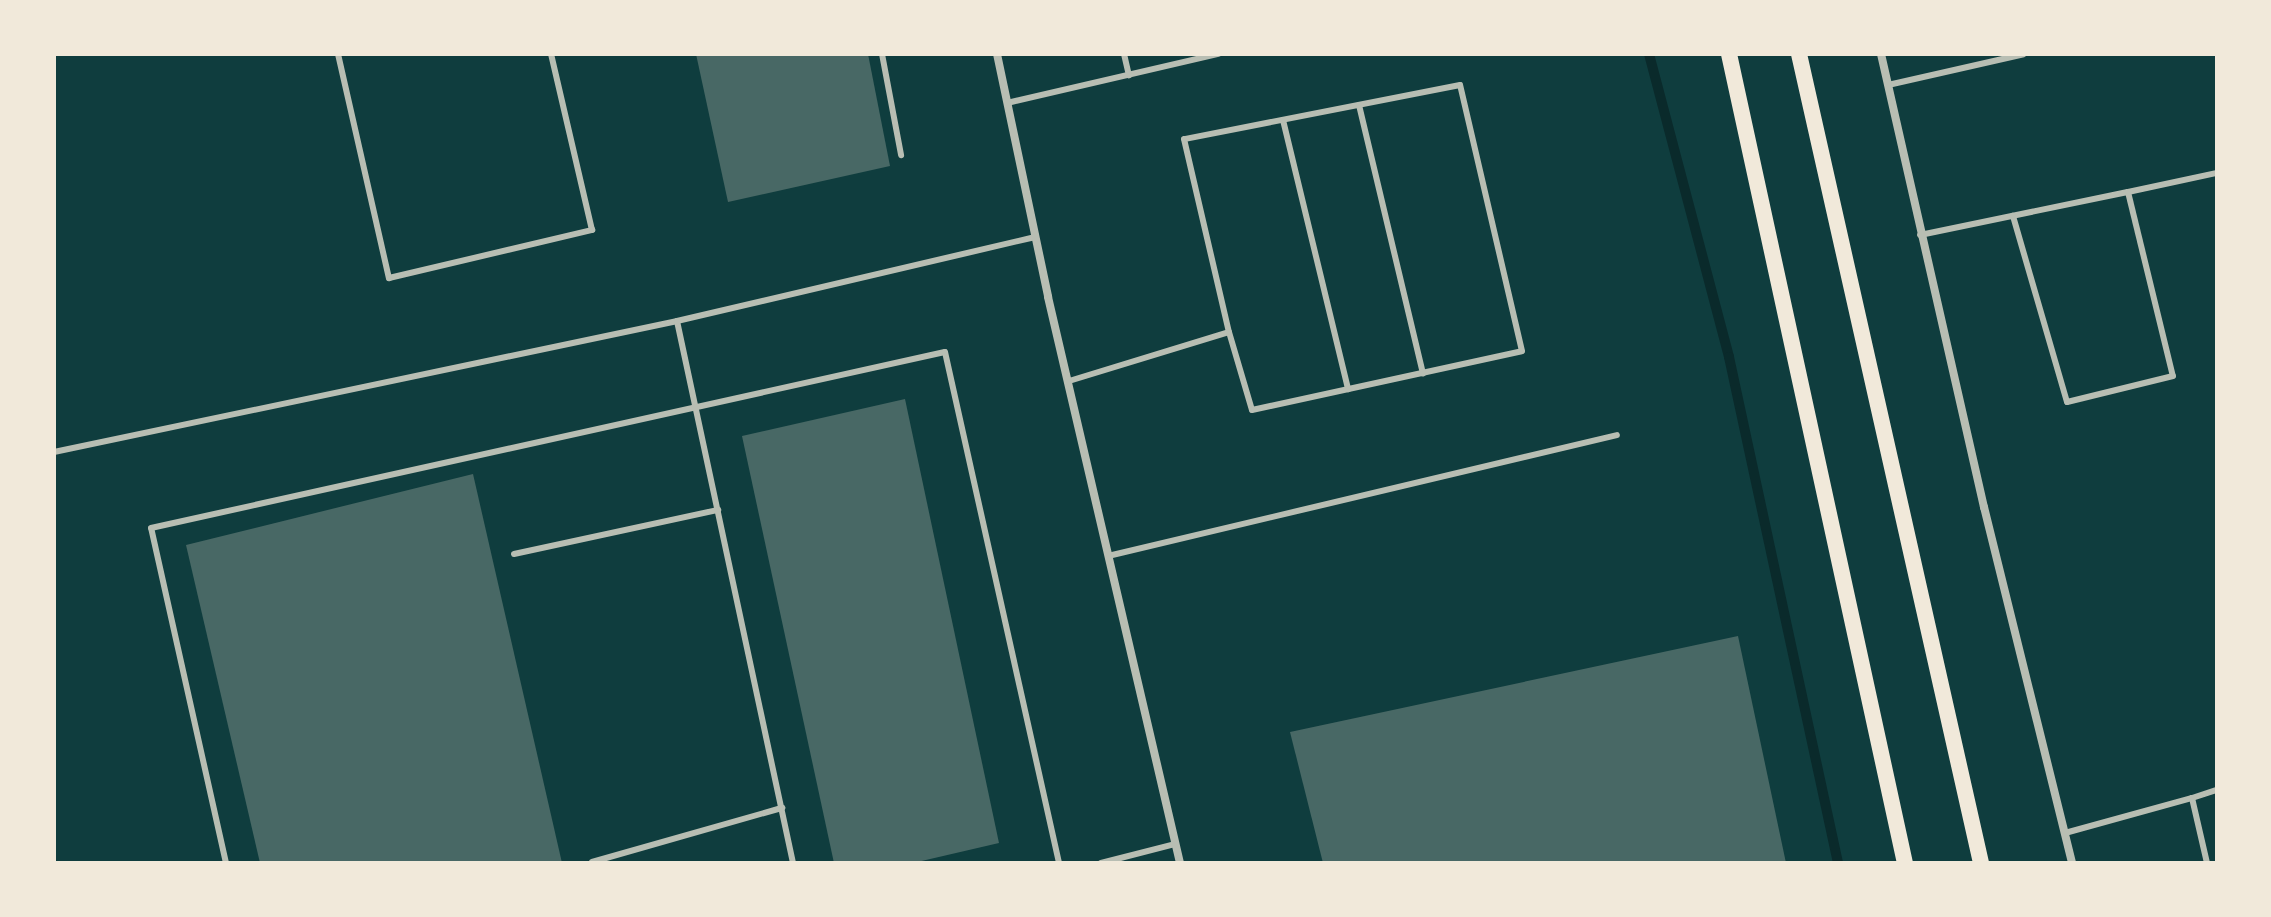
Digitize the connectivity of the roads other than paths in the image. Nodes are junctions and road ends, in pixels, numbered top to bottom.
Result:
1 (338, 54) edge
2 (551, 54) edge
3 (882, 54) edge
4 (997, 54) edge
5 (1124, 54) edge
6 (1218, 54) edge
7 (1729, 54) edge
8 (1799, 54) edge
9 (1881, 54) edge
10 (2024, 54) edge
11 (1129, 75) junction
12 (1888, 85) junction
13 (1007, 103) junction
14 (1359, 105) junction
15 (1283, 120) junction
16 (901, 155) dead end
17 (2217, 173) edge
18 (2128, 192) junction
19 (2013, 216) junction
20 (1920, 235) junction
21 (1035, 237) junction
22 (677, 321) junction
23 (1229, 332) junction
24 (1423, 373) junction
25 (1069, 381) junction
26 (1348, 389) junction
27 (696, 409) junction
28 (1617, 435) dead end
29 (54, 452) edge
30 (718, 510) junction
31 (514, 554) dead end
32 (1108, 556) junction
33 (2217, 790) edge
34 (2192, 798) junction
35 (782, 808) junction
36 (2065, 833) junction
37 (1175, 844) junction
38 (592, 862) edge
39 (226, 863) edge
40 (793, 863) edge
41 (1059, 863) edge
42 (1101, 863) edge
43 (1180, 863) edge
44 (1905, 863) edge
45 (1981, 863) edge
46 (2072, 863) edge
47 (2207, 863) edge

1 - 2 lane
3 - 16 lane
4 - 13 street
5 - 11 lane
6 - 11 lane
7 - 44 main road
8 - 45 main road
9 - 12 street
10 - 12 lane
11 - 13 lane
12 - 20 street
13 - 21 street
14 - 15 lane
14 - 24 lane
14 - 24 lane
15 - 23 lane
15 - 26 lane
17 - 18 lane
18 - 19 lane
18 - 19 lane
19 - 20 lane
20 - 36 street
21 - 22 lane
21 - 25 street
22 - 27 lane
22 - 29 lane
23 - 25 lane
23 - 26 lane
24 - 26 lane
25 - 32 street
27 - 30 lane
27 - 39 lane
27 - 41 lane
28 - 32 lane
30 - 31 lane
30 - 35 lane
32 - 37 street
33 - 34 lane
34 - 36 lane
34 - 47 lane
35 - 38 lane
35 - 40 lane
36 - 46 street
37 - 42 lane
37 - 43 street

